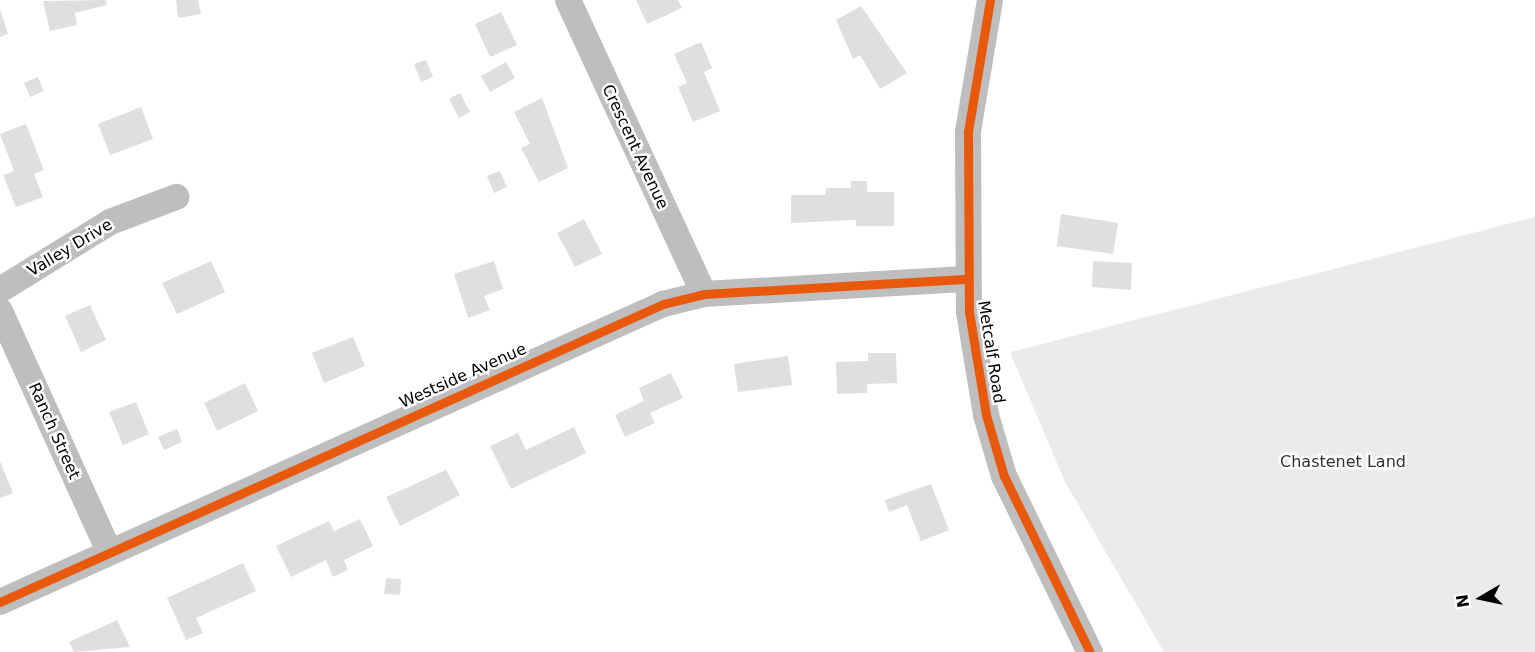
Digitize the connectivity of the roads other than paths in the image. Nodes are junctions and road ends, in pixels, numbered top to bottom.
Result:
1 (568, 0) edge
2 (990, 0) edge
3 (176, 197) dead end
4 (965, 279) junction
5 (0, 290) edge
6 (704, 294) junction
7 (0, 311) edge
8 (109, 551) junction
9 (0, 602) edge
10 (1090, 652) edge

1 - 6 street, Crescent Avenue
2 - 4 street, Metcalf Road
3 - 5 street, Valley Drive
4 - 6 street, Westside Avenue
4 - 10 street, Metcalf Road
6 - 8 street, Westside Avenue
7 - 8 street, Ranch Street
8 - 9 street, Westside Avenue

